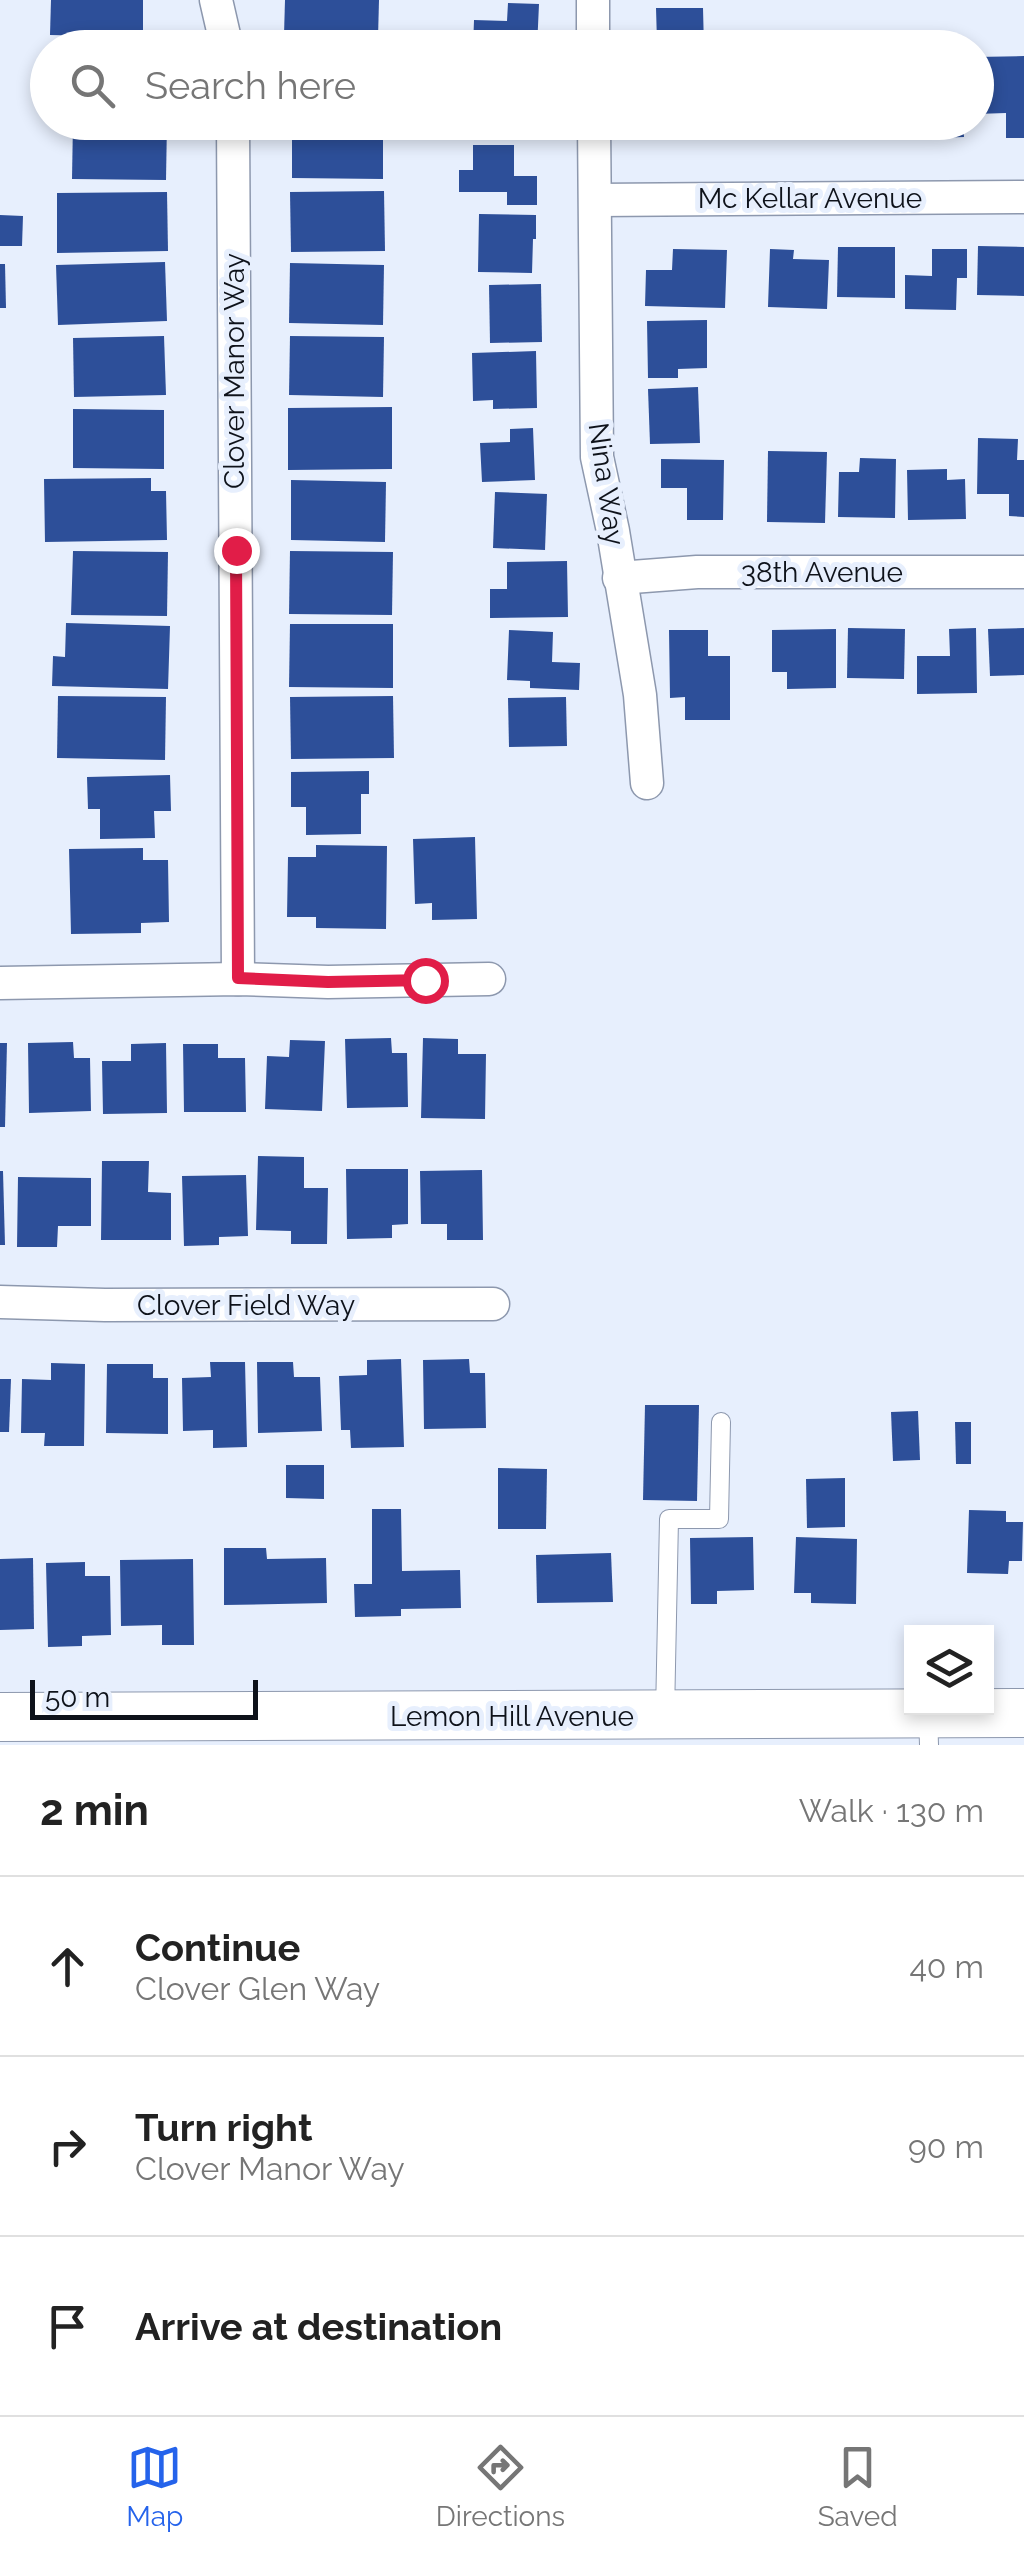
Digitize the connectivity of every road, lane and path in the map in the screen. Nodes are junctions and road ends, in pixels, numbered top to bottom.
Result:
1 (216, 0) edge
2 (593, 0) edge
3 (224, 30) edge
4 (593, 30) edge
5 (233, 140) edge
6 (594, 140) edge
7 (1024, 197) edge
8 (596, 200) junction
9 (1024, 572) edge
10 (620, 578) junction
11 (647, 783) dead end
12 (238, 978) junction
13 (489, 978) dead end
14 (0, 983) edge
15 (0, 1302) edge
16 (493, 1304) dead end
17 (721, 1422) dead end
18 (1024, 1713) edge
19 (665, 1715) junction
20 (0, 1716) edge
21 (929, 1729) edge

1 - 3 street
2 - 4 street
5 - 12 street, Clover Manor Way
6 - 8 street, Nina Way
7 - 8 street, Mc Kellar Avenue
8 - 10 street, Nina Way
9 - 10 street, 38th Avenue
10 - 11 street, Nina Way
12 - 13 street
12 - 14 street
15 - 16 street, Clover Field Way
17 - 19 lane
18 - 21 street, Lemon Hill Avenue
19 - 20 street, Lemon Hill Avenue
19 - 21 street, Lemon Hill Avenue

